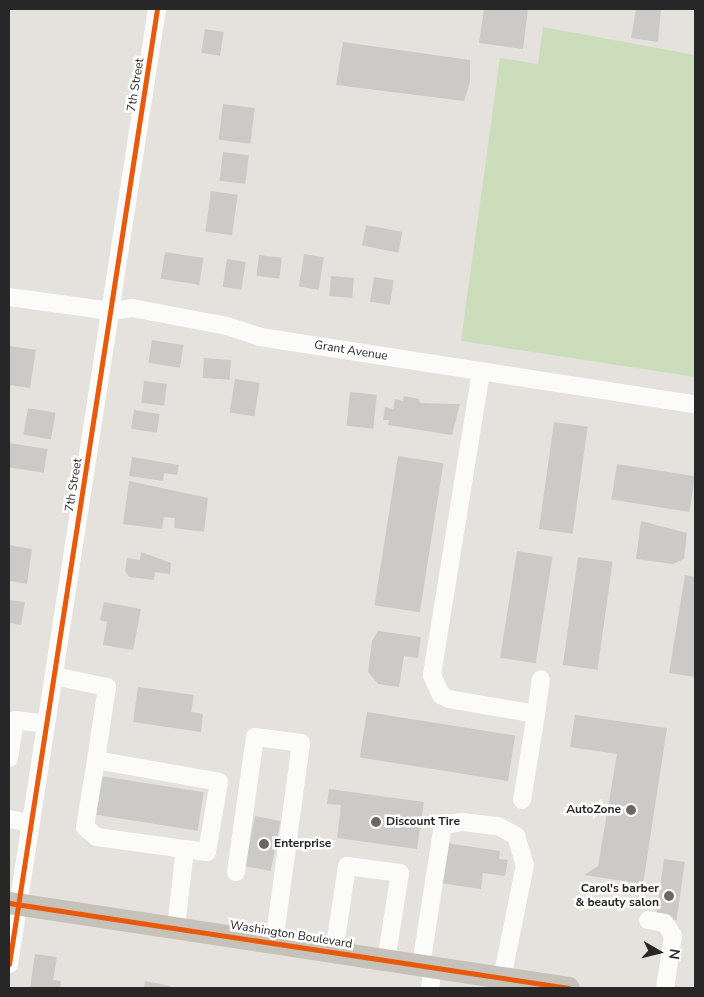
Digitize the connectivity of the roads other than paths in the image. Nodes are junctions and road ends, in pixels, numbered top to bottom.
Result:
1 (157, 9) edge
2 (9, 297) edge
3 (111, 311) junction
4 (481, 372) junction
5 (695, 404) edge
6 (54, 676) junction
7 (541, 678) dead end
8 (536, 714) junction
9 (46, 724) junction
10 (9, 758) edge
11 (96, 760) junction
12 (522, 800) dead end
13 (9, 819) edge
14 (30, 823) junction
15 (185, 849) junction
16 (236, 872) dead end
17 (13, 904) edge
18 (648, 920) dead end
19 (176, 927) junction
20 (274, 942) junction
21 (334, 952) junction
22 (386, 960) junction
23 (9, 964) edge
24 (428, 974) edge
25 (502, 978) junction
26 (569, 988) edge
27 (665, 988) edge

1 - 3 street, 7th Street
2 - 3 street, Grant Avenue
3 - 4 street, Grant Avenue
3 - 6 street, 7th Street
4 - 5 street, Grant Avenue
4 - 8 street
6 - 9 street, 7th Street
6 - 11 street
7 - 8 street
8 - 12 street
9 - 10 street
9 - 14 street, 7th Street
11 - 15 street
11 - 15 street
13 - 14 street
14 - 17 street, 7th Street
15 - 19 street
16 - 20 street
17 - 19 main road, Washington Boulevard
17 - 23 street, 7th Street
18 - 27 street
19 - 20 main road, Washington Boulevard
20 - 21 main road, Washington Boulevard
21 - 22 main road, Washington Boulevard
21 - 22 street
22 - 24 main road, Washington Boulevard
24 - 25 main road, Washington Boulevard
24 - 25 street
25 - 26 main road, Washington Boulevard

